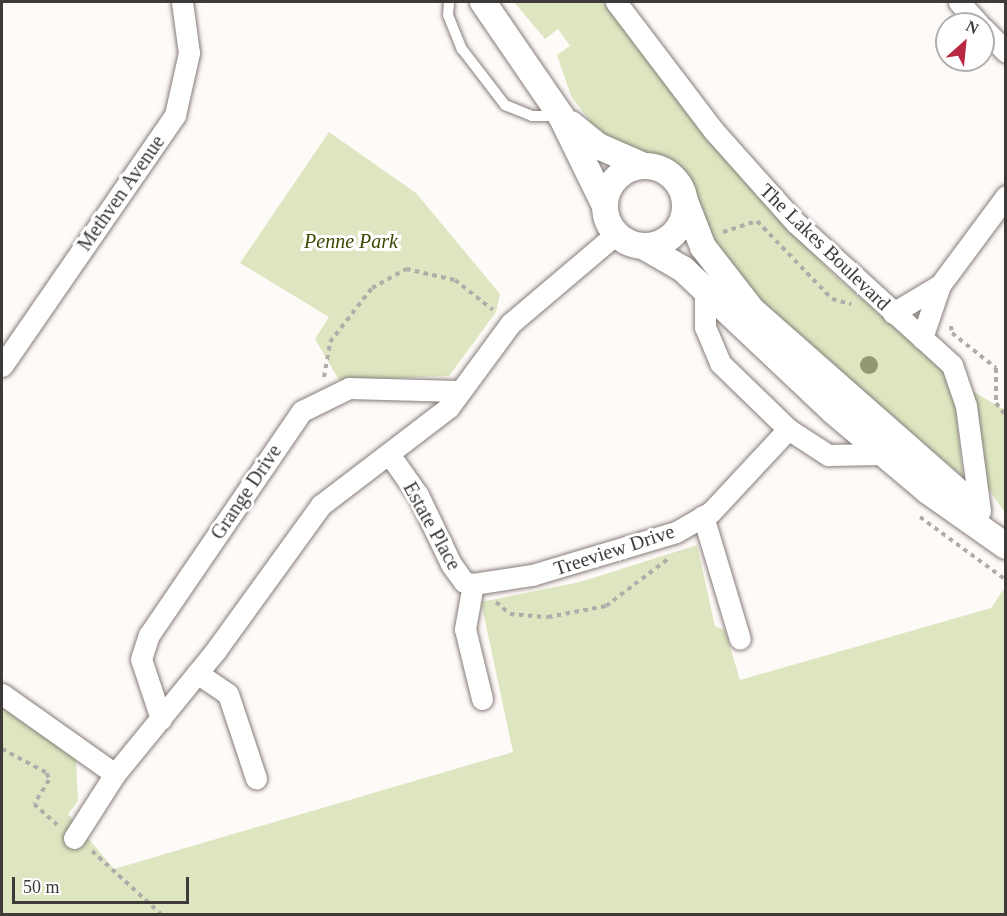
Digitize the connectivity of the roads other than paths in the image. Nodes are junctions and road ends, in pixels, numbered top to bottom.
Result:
1 (183, 2) edge
2 (449, 2) edge
3 (483, 2) edge
4 (616, 2) edge
5 (561, 116) junction
6 (644, 166) junction
7 (1005, 196) edge
8 (685, 201) junction
9 (605, 206) junction
10 (616, 234) junction
11 (644, 246) junction
12 (940, 285) junction
13 (705, 288) junction
14 (893, 314) junction
15 (922, 338) junction
16 (2, 366) edge
17 (458, 391) junction
18 (788, 429) junction
19 (389, 454) junction
20 (883, 454) junction
21 (980, 511) junction
22 (703, 516) junction
23 (1005, 530) edge
24 (1005, 546) edge
25 (473, 584) junction
26 (740, 639) dead end
27 (198, 674) junction
28 (2, 694) edge
29 (482, 699) dead end
30 (162, 719) junction
31 (115, 774) junction
32 (256, 778) dead end
33 (74, 838) dead end

1 - 16 street, Methven Avenue
2 - 5 lane
3 - 5 street
4 - 14 street, The Lakes Boulevard
5 - 6 street
5 - 9 street
6 - 8 street
6 - 9 street
7 - 12 street
8 - 11 street
8 - 21 street
9 - 10 street
10 - 11 street
10 - 17 street
11 - 13 street
12 - 14 street
12 - 15 street
13 - 18 street
13 - 20 street
14 - 15 street, The Lakes Boulevard
15 - 21 street, The Lakes Boulevard
17 - 19 street
17 - 30 street, Grange Drive
18 - 20 street
18 - 22 street, Treeview Drive
19 - 25 street, Estate Place
19 - 27 street
20 - 24 street
21 - 23 street
22 - 25 street, Treeview Drive
22 - 26 street
25 - 29 street, Estate Place
27 - 30 street
27 - 32 street
28 - 31 street
30 - 31 street
31 - 33 street

